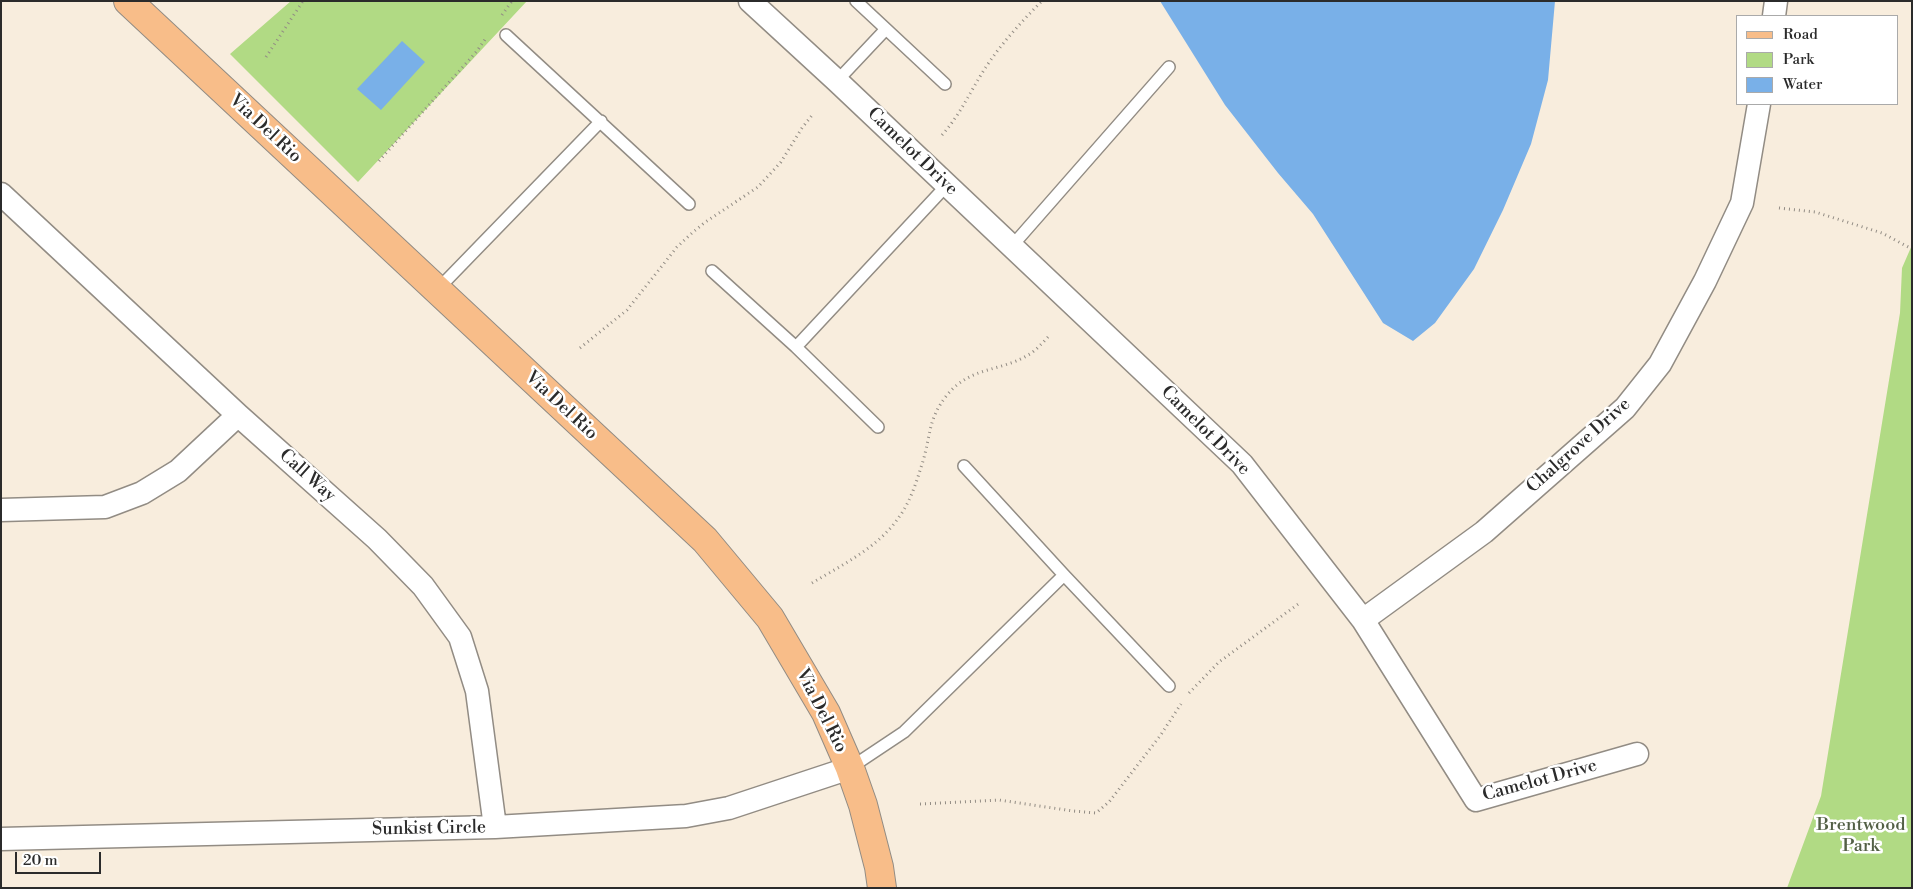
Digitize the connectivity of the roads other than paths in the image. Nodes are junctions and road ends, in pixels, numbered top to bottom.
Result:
1 (128, 1) edge
2 (750, 1) edge
3 (856, 1) edge
4 (1776, 1) edge
5 (1774, 15) edge
6 (886, 29) junction
7 (506, 35) dead end
8 (1169, 67) dead end
9 (838, 81) junction
10 (945, 84) dead end
11 (1759, 105) edge
12 (601, 122) junction
13 (947, 185) junction
14 (1, 194) edge
15 (690, 204) dead end
16 (1012, 246) junction
17 (712, 271) dead end
18 (437, 290) junction
19 (796, 347) junction
20 (238, 414) junction
21 (878, 427) dead end
22 (964, 466) dead end
23 (1, 510) edge
24 (1064, 575) junction
25 (1363, 620) junction
26 (1169, 686) dead end
27 (1637, 754) dead end
28 (850, 768) junction
29 (494, 827) junction
30 (1, 839) edge
31 (882, 888) edge

1 - 18 main road, Via Del Rio
2 - 9 street, Camelot Drive
3 - 6 lane
4 - 5 street
6 - 9 lane
6 - 10 lane
7 - 12 lane
8 - 16 lane
9 - 13 street, Camelot Drive
11 - 25 street, Chalgrove Drive
12 - 15 lane
12 - 18 lane
13 - 16 street, Camelot Drive
13 - 19 lane
14 - 20 street, Call Way
16 - 25 street, Camelot Drive
17 - 19 lane
18 - 28 main road, Via Del Rio
19 - 21 lane
20 - 23 street
20 - 29 street, Call Way
22 - 24 lane
24 - 26 lane
24 - 28 lane
25 - 27 street, Camelot Drive
28 - 29 street, Sunkist Circle
28 - 31 main road, Via Del Rio
29 - 30 street, Sunkist Circle

